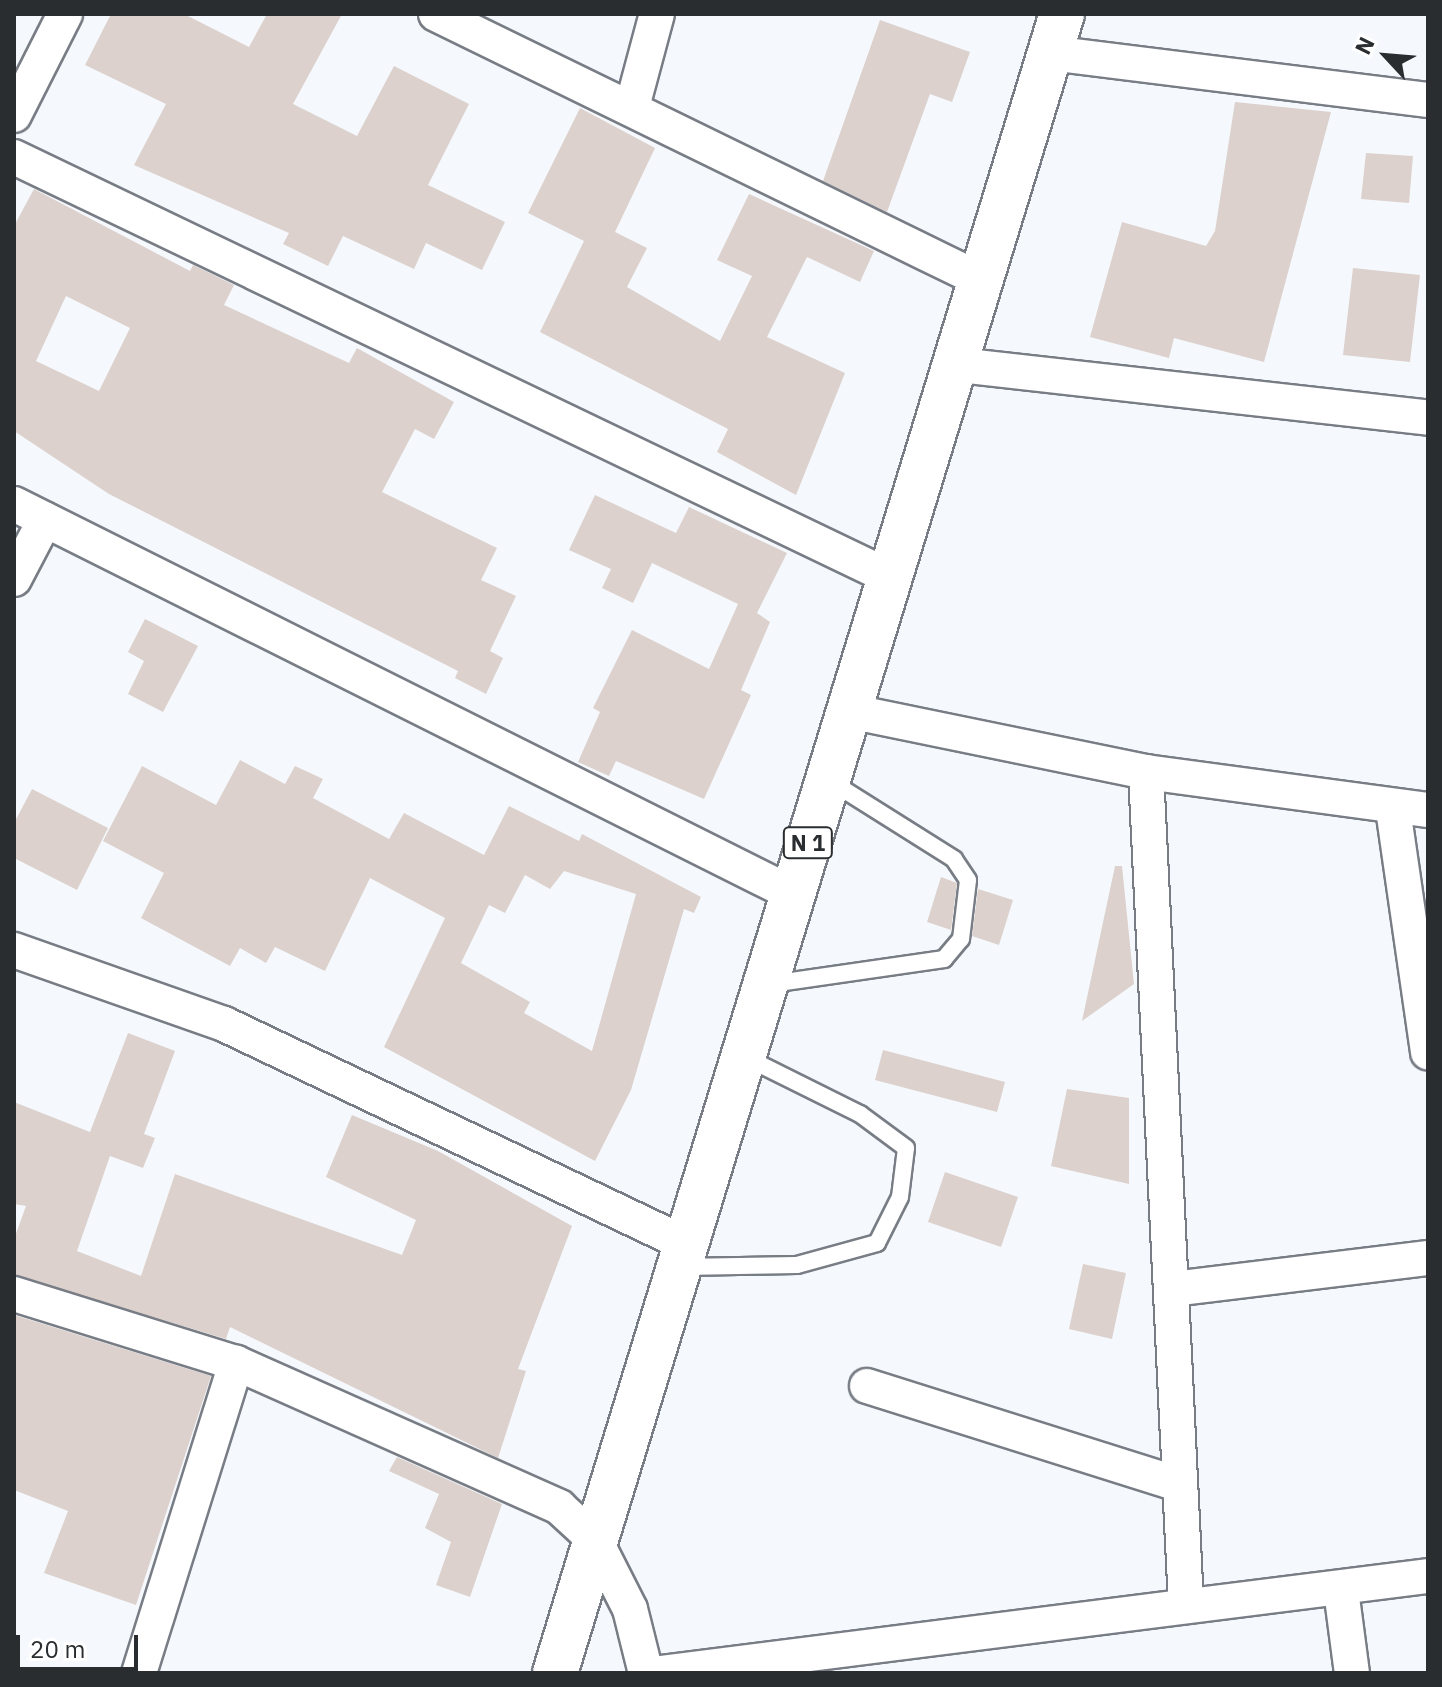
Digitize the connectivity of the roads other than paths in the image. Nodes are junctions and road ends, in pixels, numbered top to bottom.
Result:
1 (65, 14) edge
2 (436, 14) edge
3 (657, 14) edge
4 (1056, 33) edge
5 (1428, 100) edge
6 (632, 107) junction
7 (14, 115) edge
8 (14, 157) edge
9 (981, 280) junction
10 (959, 365) junction
11 (1428, 418) edge
12 (14, 504) edge
13 (45, 520) junction
14 (890, 577) junction
15 (14, 579) edge
16 (849, 711) junction
17 (1146, 772) junction
18 (828, 780) junction
19 (1393, 809) junction
20 (1428, 810) edge
21 (793, 894) junction
22 (14, 950) edge
23 (765, 985) junction
24 (1428, 1052) edge
25 (744, 1057) junction
26 (683, 1256) junction
27 (1428, 1258) edge
28 (1172, 1289) junction
29 (14, 1294) edge
30 (236, 1363) junction
31 (867, 1386) dead end
32 (1178, 1484) junction
33 (595, 1540) junction
34 (1428, 1576) edge
35 (1341, 1590) junction
36 (1186, 1606) junction
37 (139, 1673) edge
38 (555, 1673) edge
39 (646, 1673) edge
40 (660, 1673) edge
41 (1352, 1673) edge

1 - 7 street
2 - 6 street
3 - 6 street
4 - 5 street
4 - 9 highway, N 1
6 - 9 street
8 - 14 street
9 - 10 highway, N 1
10 - 11 street
10 - 14 highway, N 1
12 - 13 street
13 - 15 street
13 - 21 street
14 - 16 highway, N 1
16 - 17 street
16 - 18 highway, N 1
17 - 19 street
17 - 28 street
18 - 21 highway, N 1
18 - 23 lane
19 - 20 street
19 - 24 street
21 - 23 highway, N 1
22 - 26 street
23 - 25 highway, N 1
25 - 26 highway, N 1
25 - 26 lane
26 - 33 highway, N 1
27 - 28 street
28 - 32 street
29 - 30 street
30 - 33 street
30 - 37 street
31 - 32 street
32 - 36 street
33 - 38 highway, N 1
33 - 39 street
34 - 35 street
35 - 36 street
35 - 41 street
36 - 40 street

